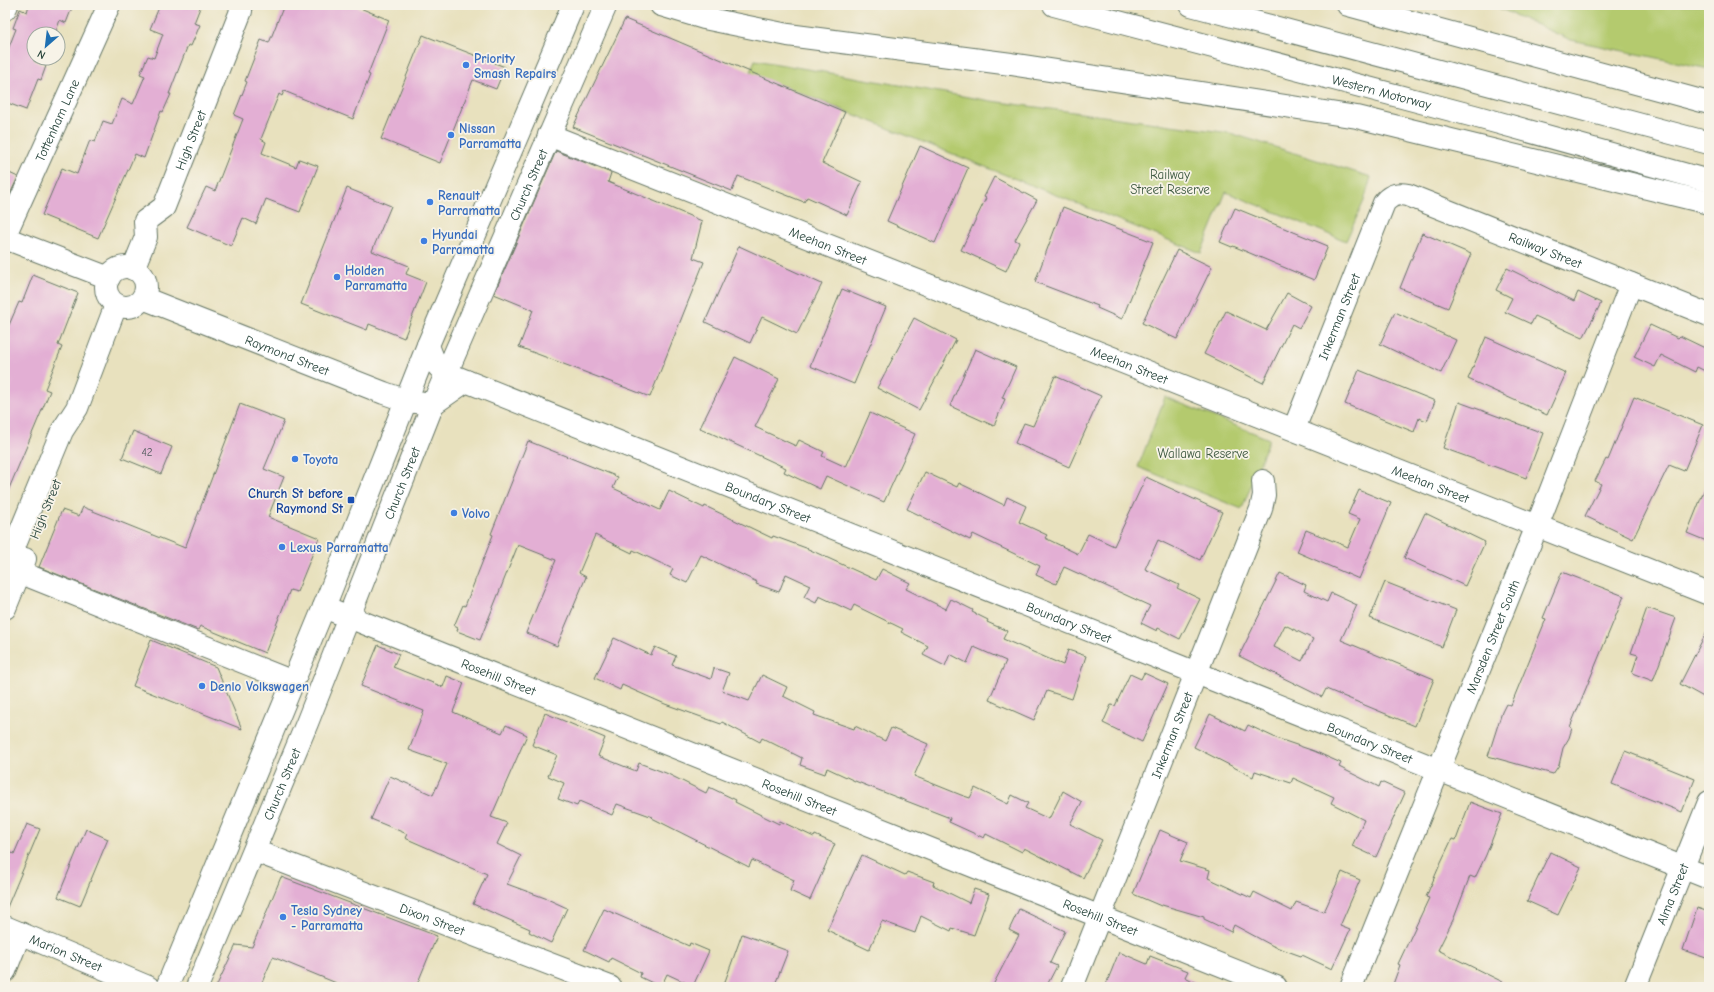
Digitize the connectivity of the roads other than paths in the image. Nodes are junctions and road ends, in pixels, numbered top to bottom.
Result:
1 (7, 5) edge
2 (109, 5) edge
3 (240, 5) edge
4 (573, 5) edge
5 (606, 5) edge
6 (661, 5) edge
7 (1054, 5) edge
8 (1191, 5) edge
9 (1348, 5) edge
10 (5, 9) edge
11 (1709, 103) edge
12 (549, 135) junction
13 (1709, 143) edge
14 (1709, 181) edge
15 (1384, 203) joint
16 (1709, 204) edge
17 (5, 237) edge
18 (133, 269) junction
19 (109, 278) junction
20 (1631, 284) junction
21 (143, 298) junction
22 (116, 305) junction
23 (1709, 315) edge
24 (428, 345) junction
25 (456, 377) junction
26 (407, 401) junction
27 (433, 404) junction
28 (1294, 429) junction
29 (1262, 481) dead end
30 (1537, 526) junction
31 (14, 570) edge
32 (1709, 594) edge
33 (324, 607) junction
34 (5, 608) edge
35 (349, 617) junction
36 (1197, 672) junction
37 (293, 682) junction
38 (1438, 770) junction
39 (1709, 802) edge
40 (255, 851) junction
41 (1684, 868) junction
42 (1709, 878) edge
43 (1100, 917) junction
44 (13, 930) edge
45 (5, 971) edge
46 (148, 987) edge
47 (167, 987) edge
48 (197, 987) edge
49 (610, 987) edge
50 (1072, 987) edge
51 (1276, 987) edge
52 (1351, 987) edge
53 (1635, 987) edge

1 - 10 main road
2 - 17 main road, Tottenham Lane
3 - 18 main road, High Street
4 - 24 main road, Church Street
5 - 12 main road, Church Street
6 - 16 main road
7 - 14 main road, Western Motorway
8 - 13 main road
9 - 11 main road
12 - 25 main road, Church Street
12 - 28 main road, Meehan Street
15 - 20 main road, Railway Street
15 - 28 main road, Inkerman Street
17 - 19 main road
18 - 19 main road
18 - 21 main road
19 - 22 main road
20 - 23 main road, Railway Street
20 - 30 main road, Marsden Street South
21 - 22 main road
21 - 26 main road, Raymond Street
22 - 31 main road, High Street
24 - 25 main road
24 - 26 main road, Church Street
25 - 27 main road, Church Street
25 - 36 main road, Boundary Street
26 - 27 main road, Raymond Street
26 - 33 main road, Church Street
27 - 35 main road, Church Street
28 - 30 main road, Meehan Street
29 - 36 main road, Inkerman Street
30 - 32 main road, Meehan Street
30 - 38 main road, Marsden Street South
31 - 34 main road, High Street
31 - 37 main road
33 - 35 main road, Rosehill Street
33 - 37 main road, Church Street
35 - 40 main road, Church Street
35 - 43 main road, Rosehill Street
36 - 38 main road, Boundary Street
36 - 43 main road, Inkerman Street
37 - 47 main road, Church Street
38 - 41 main road, Boundary Street
38 - 52 main road, Marsden Street South
39 - 41 main road, Alma Street
40 - 48 main road, Church Street
40 - 49 main road, Dixon Street
41 - 42 main road, Boundary Street
41 - 53 main road, Alma Street
43 - 50 main road, Inkerman Street
43 - 51 main road, Rosehill Street
44 - 45 main road
44 - 46 main road, Marion Street

